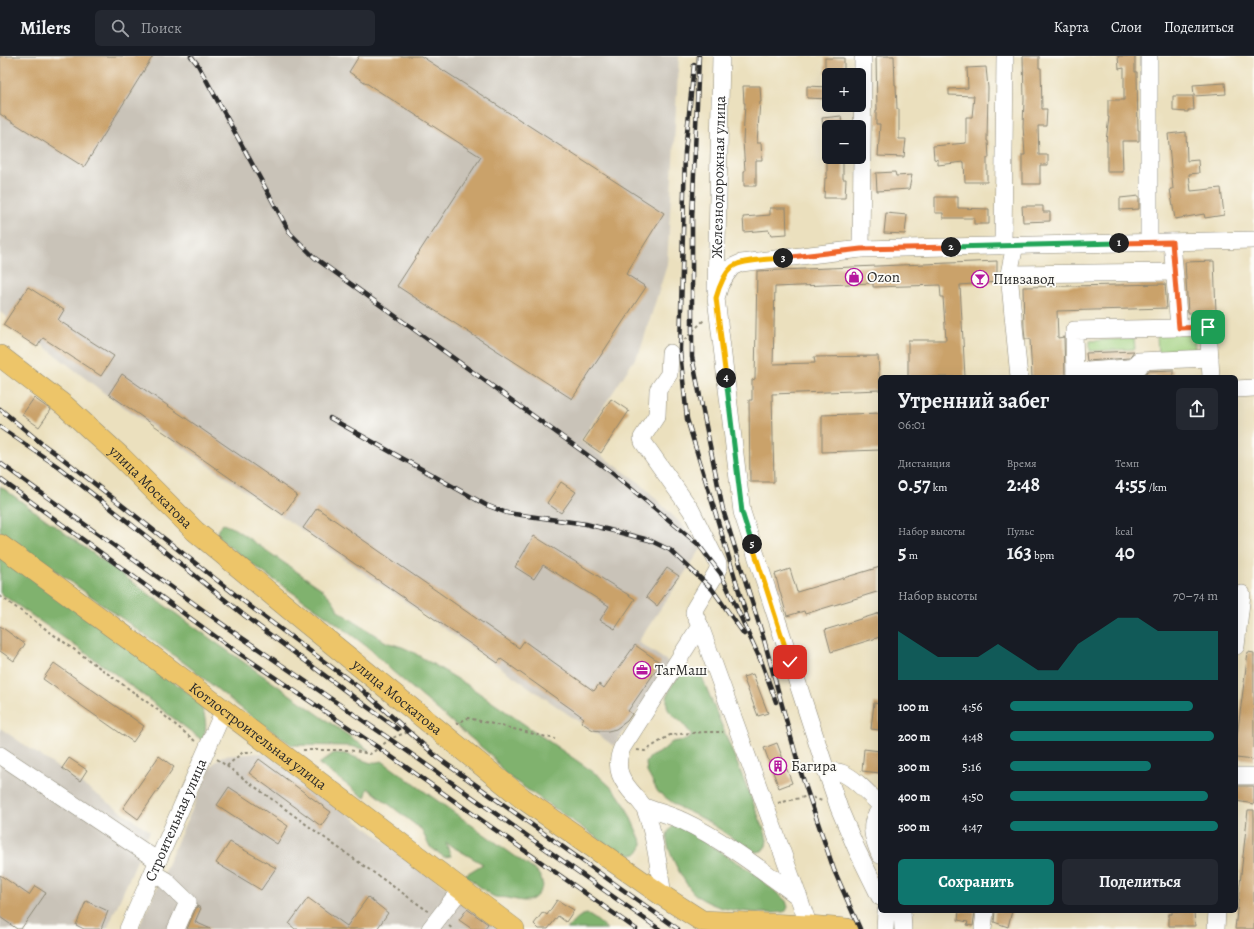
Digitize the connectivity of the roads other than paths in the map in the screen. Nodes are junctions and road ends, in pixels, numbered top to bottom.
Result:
1 (720, 56) edge
2 (863, 56) edge
3 (1005, 56) edge
4 (1149, 56) edge
5 (1254, 240) edge
6 (1149, 242) junction
7 (1172, 242) junction
8 (1009, 246) junction
9 (861, 249) junction
10 (1174, 272) junction
11 (1009, 274) junction
12 (716, 298) junction
13 (1179, 328) junction
14 (670, 353) road end
15 (0, 356) edge
16 (1210, 358) junction
17 (1075, 374) edge
18 (1020, 375) edge
19 (1211, 375) edge
20 (1254, 388) edge
21 (1238, 389) edge
22 (0, 545) edge
23 (1244, 594) edge
24 (700, 626) junction
25 (1238, 633) edge
26 (224, 710) junction
27 (0, 755) edge
28 (826, 771) junction
29 (1238, 776) edge
30 (1254, 776) edge
31 (878, 803) edge
32 (645, 807) junction
33 (878, 813) edge
34 (878, 849) edge
35 (155, 867) junction
36 (461, 889) junction
37 (878, 893) edge
38 (664, 896) junction
39 (799, 897) junction
40 (886, 913) edge
41 (902, 913) edge
42 (985, 913) edge
43 (1217, 913) edge
44 (434, 924) edge
45 (698, 925) edge
46 (809, 926) junction
47 (128, 929) edge
48 (176, 929) edge
49 (514, 929) edge
50 (847, 929) edge
51 (885, 929) edge
52 (903, 929) edge
53 (983, 929) edge
54 (1216, 929) edge

1 - 12 street, Железнодорожная улица
2 - 9 street
3 - 8 street
4 - 6 street
5 - 7 street
6 - 7 street
6 - 8 street
7 - 10 street
8 - 9 street
8 - 11 street
9 - 12 street, Железнодорожная улица
10 - 11 street
10 - 13 street
11 - 18 street
12 - 28 street, Железнодорожная улица
13 - 16 street
13 - 17 street
14 - 24 street
15 - 38 main road, улица Москатова
16 - 17 street
16 - 19 street
20 - 21 street
22 - 26 main road, Котлостроительная улица
23 - 25 street
24 - 32 street
24 - 39 street
26 - 35 street, Строительная улица
26 - 36 main road, Котлостроительная улица
27 - 35 street
28 - 31 street
28 - 37 street, Железнодорожная улица
29 - 30 street
32 - 38 street
32 - 39 street
33 - 34 street
35 - 47 street, Строительная улица
35 - 48 street
36 - 44 street
36 - 49 main road, Котлостроительная улица
38 - 45 main road, улица Москатова
39 - 46 street
40 - 51 street
41 - 52 street
42 - 53 street
43 - 54 street
45 - 46 main road, улица Москатова
46 - 50 main road, улица Москатова

